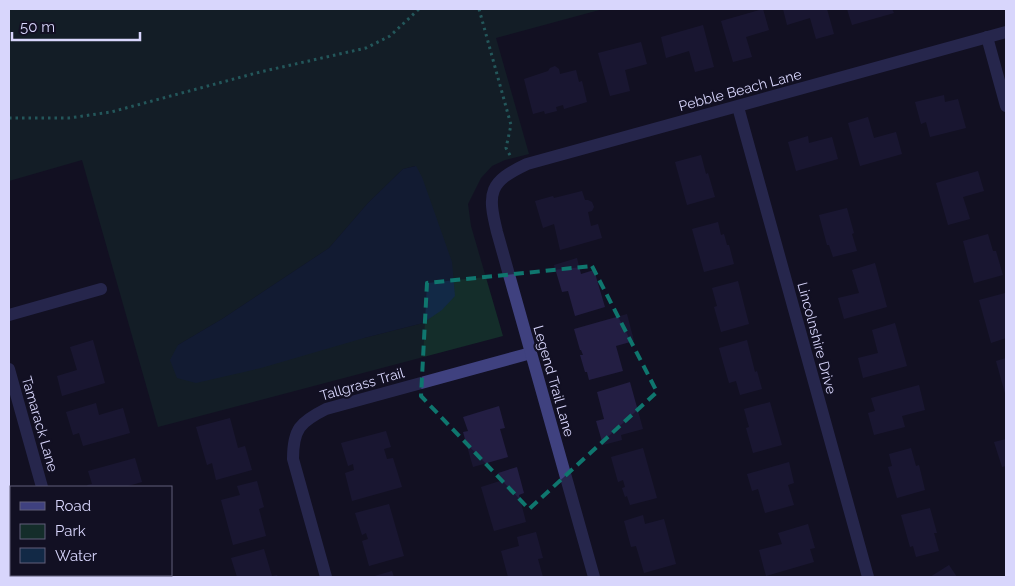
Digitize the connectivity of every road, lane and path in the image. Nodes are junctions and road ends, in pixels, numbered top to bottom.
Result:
1 (419, 9) edge
2 (479, 9) edge
3 (1006, 32) edge
4 (987, 37) junction
5 (1006, 106) edge
6 (738, 107) junction
7 (9, 118) edge
8 (516, 170) junction
9 (493, 192) joint
10 (101, 289) dead end
11 (9, 315) edge
12 (531, 353) junction
13 (9, 369) edge
14 (42, 486) edge
15 (326, 577) edge
16 (594, 577) edge
17 (868, 577) edge

1 - 7 path
2 - 8 path
3 - 4 street, Pebble Beach Lane
4 - 5 street
4 - 6 street, Pebble Beach Lane
6 - 8 street, Pebble Beach Lane
6 - 17 street, Lincolnshire Drive
8 - 9 street, Pebble Beach Lane
9 - 12 street, Legend Trail Lane
10 - 11 street
12 - 15 street, Tallgrass Trail
12 - 16 street, Legend Trail Lane
13 - 14 street, Tamarack Lane

